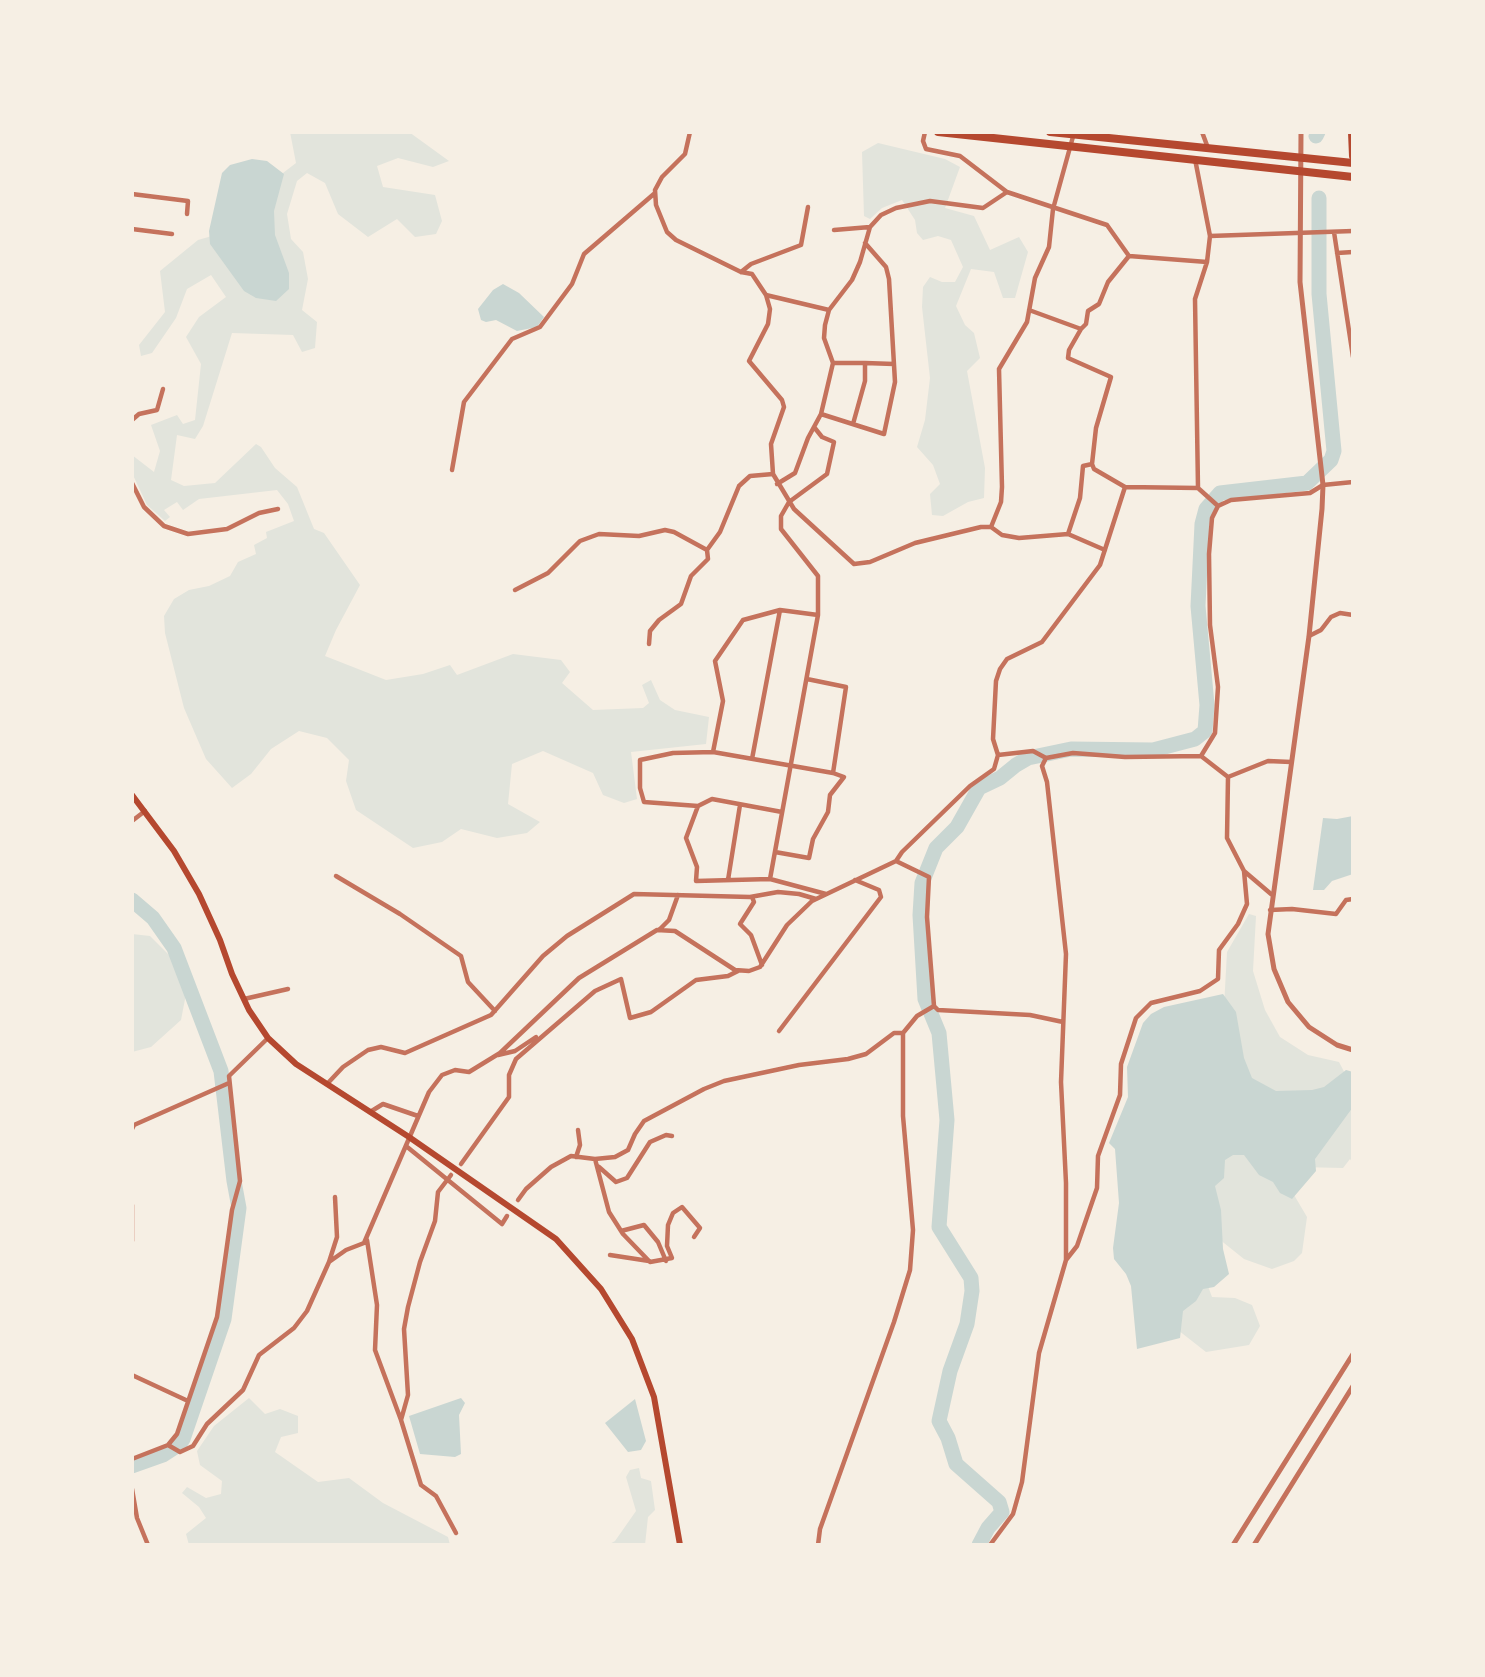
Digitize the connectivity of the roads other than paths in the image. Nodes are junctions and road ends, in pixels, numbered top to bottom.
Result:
1 (690, 132) edge
2 (925, 132) edge
3 (938, 132) edge
4 (1050, 132) edge
5 (1202, 132) edge
6 (1301, 132) edge
7 (1352, 132) edge
8 (1074, 133) edge
9 (1070, 146) junction
10 (1208, 148) junction
11 (1301, 156) junction
12 (1353, 156) edge
13 (1195, 159) junction
14 (1353, 163) edge
15 (1300, 172) junction
16 (1353, 177) edge
17 (1007, 192) junction
18 (655, 193) junction
19 (132, 194) edge
20 (808, 207) dead end
21 (1053, 209) junction
22 (187, 214) dead end
23 (870, 227) junction
24 (132, 229) edge
25 (834, 230) dead end
26 (1334, 231) junction
27 (1353, 231) edge
28 (1299, 232) junction
29 (172, 234) dead end
30 (1210, 236) junction
31 (865, 243) junction
32 (1353, 252) edge
33 (1337, 253) junction
34 (1129, 256) junction
35 (1207, 262) junction
36 (741, 272) junction
37 (766, 295) junction
38 (829, 310) junction
39 (1029, 310) junction
40 (1081, 329) junction
41 (1353, 357) edge
42 (834, 363) junction
43 (865, 363) junction
44 (894, 364) junction
45 (163, 389) dead end
46 (821, 414) junction
47 (132, 420) edge
48 (853, 424) junction
49 (814, 427) junction
50 (1092, 464) junction
51 (452, 470) dead end
52 (773, 474) junction
53 (1353, 482) edge
54 (132, 483) edge
55 (777, 484) junction
56 (1323, 485) junction
57 (1125, 487) junction
58 (1197, 488) junction
59 (789, 502) junction
60 (1218, 506) junction
61 (278, 509) dead end
62 (992, 527) junction
63 (1068, 534) junction
64 (707, 550) junction
65 (1106, 550) junction
66 (515, 590) dead end
67 (780, 610) junction
68 (818, 615) junction
69 (1353, 615) edge
70 (1309, 636) junction
71 (649, 644) dead end
72 (807, 678) junction
73 (713, 752) junction
74 (998, 755) junction
75 (1201, 756) junction
76 (1046, 758) junction
77 (752, 759) junction
78 (1291, 762) junction
79 (791, 765) junction
80 (833, 773) junction
81 (1228, 777) junction
82 (132, 795) edge
83 (740, 805) junction
84 (698, 806) junction
85 (145, 811) junction
86 (782, 812) junction
87 (132, 821) edge
88 (775, 852) junction
89 (896, 861) junction
90 (1244, 871) junction
91 (336, 876) dead end
92 (770, 879) junction
93 (728, 880) junction
94 (855, 880) junction
95 (826, 894) junction
96 (1271, 894) junction
97 (678, 895) junction
98 (752, 897) junction
99 (1353, 898) edge
100 (816, 899) junction
101 (1270, 910) junction
102 (659, 930) junction
103 (762, 965) junction
104 (741, 970) junction
105 (288, 989) dead end
106 (244, 999) junction
107 (934, 1006) junction
108 (495, 1011) junction
109 (1063, 1022) junction
110 (779, 1031) dead end
111 (543, 1034) junction
112 (903, 1034) junction
113 (268, 1038) junction
114 (1353, 1050) edge
115 (496, 1056) junction
116 (229, 1083) junction
117 (327, 1084) junction
118 (370, 1112) junction
119 (418, 1116) junction
120 (133, 1125) edge
121 (578, 1130) dead end
122 (672, 1136) dead end
123 (409, 1137) junction
124 (406, 1146) junction
125 (576, 1157) junction
126 (596, 1162) junction
127 (461, 1164) dead end
128 (449, 1178) junction
129 (335, 1197) dead end
130 (518, 1200) dead end
131 (132, 1205) edge
132 (507, 1216) dead end
133 (621, 1231) junction
134 (366, 1237) junction
135 (694, 1237) dead end
136 (132, 1241) edge
137 (610, 1255) dead end
138 (1066, 1260) junction
139 (666, 1261) junction
140 (329, 1262) junction
141 (650, 1262) junction
142 (1353, 1354) edge
143 (132, 1375) edge
144 (1353, 1386) edge
145 (188, 1401) junction
146 (402, 1420) junction
147 (168, 1445) junction
148 (132, 1459) edge
149 (132, 1490) edge
150 (456, 1533) dead end
151 (148, 1545) edge
152 (680, 1545) edge
153 (818, 1545) edge
154 (990, 1545) edge
155 (1233, 1545) edge
156 (1254, 1545) edge

1 - 18 street
2 - 17 street
3 - 9 highway
4 - 8 highway
5 - 10 street
6 - 11 street
7 - 12 highway
8 - 9 street
8 - 10 highway
9 - 13 highway
9 - 21 street
10 - 11 highway
11 - 14 highway
11 - 15 street
13 - 15 highway
13 - 30 street
15 - 16 highway
15 - 28 street
17 - 21 street
17 - 23 street
18 - 36 street
18 - 51 street
19 - 22 street
20 - 36 street
21 - 34 street
21 - 39 street
23 - 25 street
23 - 31 street
24 - 29 street
26 - 27 street
26 - 28 street
26 - 33 street
28 - 30 street
28 - 56 street
30 - 35 street
31 - 38 street
31 - 44 street
32 - 33 street
33 - 41 street
34 - 35 street
34 - 40 street
35 - 58 street
36 - 37 street
37 - 38 street
37 - 52 street
38 - 42 street
39 - 40 street
39 - 62 street
40 - 50 street
42 - 43 street
42 - 46 street
43 - 44 street
43 - 48 street
44 - 48 street
45 - 47 street
46 - 48 street
46 - 49 street
49 - 55 street
49 - 59 street
50 - 57 street
50 - 63 street
52 - 55 street
52 - 64 street
53 - 56 street
54 - 61 street
55 - 59 street
56 - 60 street
56 - 70 street
57 - 58 street
57 - 65 street
58 - 60 street
59 - 62 street
59 - 68 street
60 - 75 street
62 - 63 street
63 - 65 street
64 - 66 street
64 - 71 street
65 - 74 street
67 - 68 street
67 - 73 street
67 - 77 street
68 - 72 street
69 - 70 street
70 - 78 street
72 - 79 street
72 - 80 street
73 - 77 street
73 - 84 street
74 - 76 street
74 - 89 street
75 - 76 street
75 - 81 street
76 - 109 street
77 - 79 street
78 - 81 street
78 - 96 street
79 - 80 street
79 - 86 street
80 - 88 street
81 - 90 street
82 - 85 main road
83 - 84 street
83 - 86 street
83 - 93 street
84 - 93 street
85 - 87 street
85 - 106 main road
86 - 88 street
88 - 92 street
89 - 94 street
89 - 107 street
90 - 96 street
90 - 138 street
91 - 108 street
92 - 93 street
92 - 95 street
94 - 95 street
94 - 110 street
95 - 100 street
96 - 101 street
97 - 98 street
97 - 102 street
97 - 108 street
98 - 100 street
98 - 103 street
99 - 101 street
100 - 103 street
101 - 114 street
102 - 104 street
102 - 115 street
103 - 104 street
104 - 111 street
105 - 106 street
106 - 113 main road
107 - 109 street
107 - 112 street
108 - 117 street
109 - 138 street
111 - 115 street
111 - 127 street
112 - 126 street
112 - 153 street
113 - 116 street
113 - 117 main road
115 - 119 street
116 - 120 street
116 - 145 street
117 - 118 main road
118 - 119 street
118 - 123 main road
119 - 123 street
121 - 125 street
122 - 126 street
123 - 124 street
123 - 152 main road
124 - 128 street
124 - 134 street
125 - 126 street
125 - 130 street
126 - 133 street
128 - 132 street
128 - 146 street
129 - 140 street
131 - 136 street
133 - 139 street
133 - 141 street
134 - 140 street
134 - 146 street
135 - 139 street
137 - 141 street
138 - 154 street
139 - 141 street
140 - 147 street
142 - 155 street
143 - 145 street
144 - 156 street
145 - 147 street
146 - 150 street
147 - 148 street
149 - 151 street

